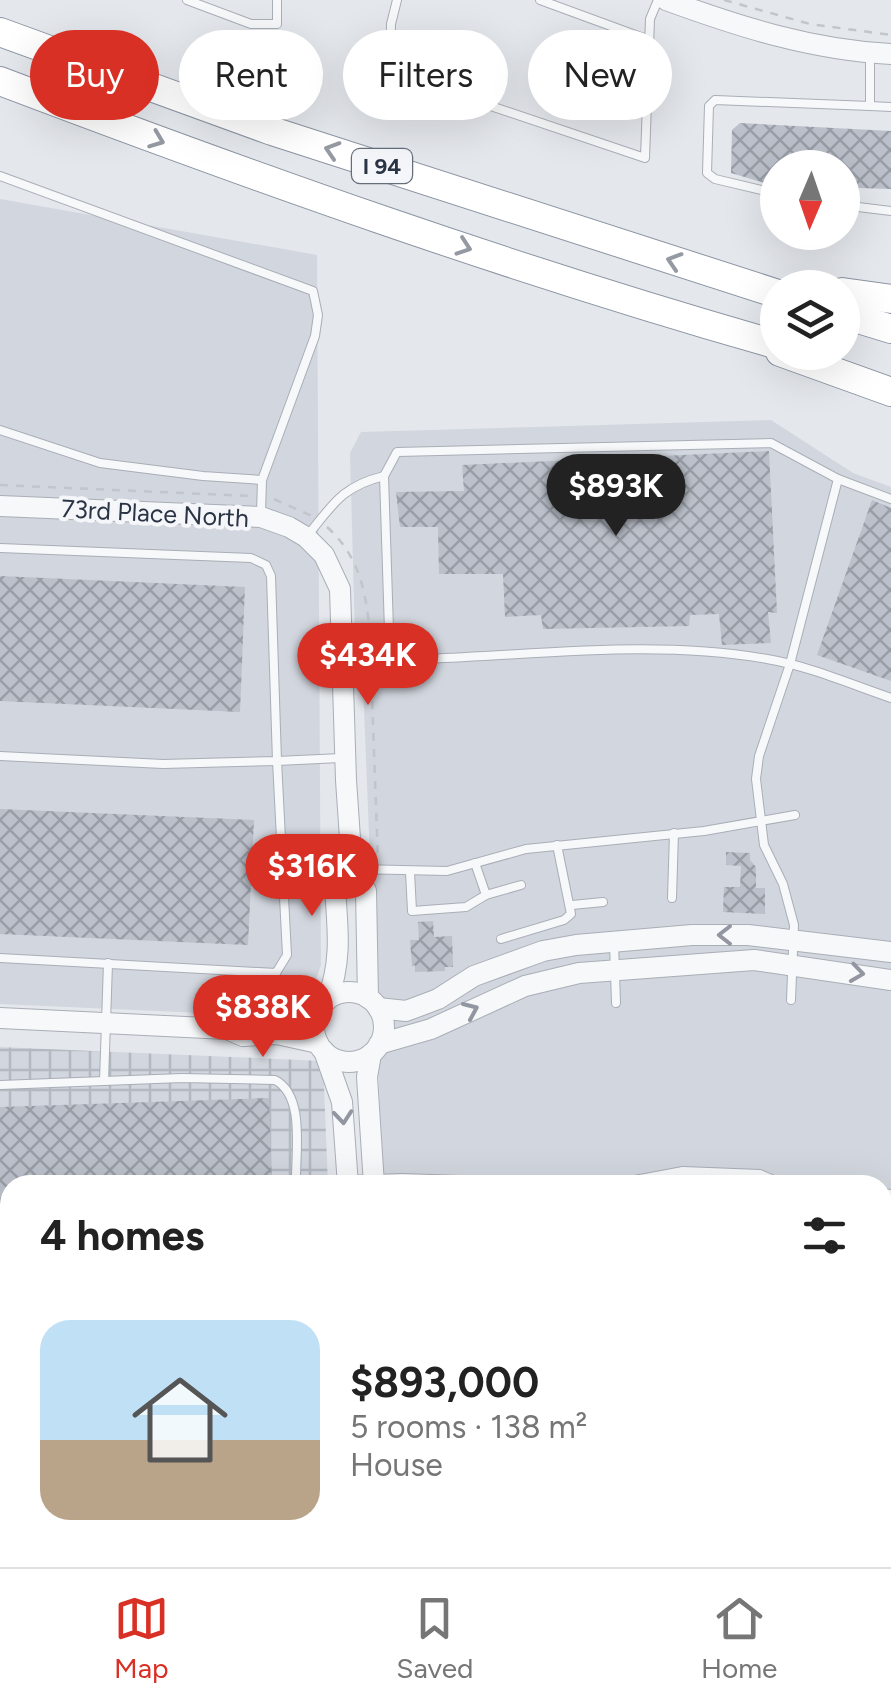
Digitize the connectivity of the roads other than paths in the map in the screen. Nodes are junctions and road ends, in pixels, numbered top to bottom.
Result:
1 (187, 0) edge
2 (277, 0) edge
3 (397, 0) edge
4 (540, 0) edge
5 (658, 0) edge
6 (666, 0) edge
7 (622, 30) edge
8 (649, 30) edge
9 (0, 32) edge
10 (881, 54) edge
11 (0, 81) edge
12 (870, 106) junction
13 (891, 107) edge
14 (528, 119) edge
15 (532, 120) edge
16 (646, 120) edge
17 (0, 176) edge
18 (760, 190) edge
19 (860, 207) edge
20 (891, 211) edge
21 (760, 288) edge
22 (860, 295) edge
23 (891, 299) edge
24 (860, 320) edge
25 (891, 329) edge
26 (760, 344) edge
27 (860, 368) edge
28 (832, 370) edge
29 (891, 376) edge
30 (891, 392) edge
31 (0, 430) edge
32 (384, 476) junction
33 (838, 479) junction
34 (262, 480) junction
35 (891, 499) edge
36 (0, 506) edge
37 (261, 507) junction
38 (312, 529) junction
39 (0, 548) edge
40 (342, 659) junction
41 (390, 661) junction
42 (790, 664) junction
43 (891, 698) edge
44 (0, 756) edge
45 (345, 758) junction
46 (277, 762) junction
47 (795, 815) dead end
48 (759, 823) junction
49 (674, 833) junction
50 (557, 845) junction
51 (475, 863) junction
52 (352, 868) junction
53 (410, 872) junction
54 (521, 884) dead end
55 (486, 895) junction
56 (672, 898) dead end
57 (603, 902) dead end
58 (572, 905) junction
59 (501, 938) dead end
60 (794, 940) junction
61 (614, 943) junction
62 (891, 952) edge
63 (0, 958) edge
64 (108, 962) junction
65 (793, 965) junction
66 (616, 968) junction
67 (891, 980) edge
68 (792, 1000) dead end
69 (373, 1003) junction
70 (616, 1003) dead end
71 (322, 1006) junction
72 (0, 1018) edge
73 (106, 1023) junction
74 (227, 1029) junction
75 (321, 1047) junction
76 (375, 1049) junction
77 (104, 1081) junction
78 (0, 1085) edge
79 (296, 1175) edge
80 (347, 1175) edge
81 (374, 1175) edge
82 (662, 1175) edge
83 (762, 1175) edge

1 - 2 lane
3 - 14 lane
4 - 7 lane
5 - 8 lane
6 - 10 street
21 -> 9 highway, I 94
10 - 12 lane
11 -> 26 highway, I 94
12 - 13 lane
12 - 18 lane
15 - 16 lane
17 - 34 lane
19 - 20 lane
22 - 23 highway
24 - 25 highway
27 - 29 highway
28 - 30 highway
31 - 34 lane
32 - 33 lane
32 - 38 lane
32 - 41 lane
33 - 35 lane
33 - 42 lane
34 - 37 lane
36 - 37 street, 73rd Place North
37 - 38 street, 73rd Place North
38 - 40 street
39 - 46 lane
40 - 41 lane
40 - 45 street
41 - 42 lane
42 - 43 lane
42 - 48 lane
44 - 46 lane
45 - 46 lane
45 - 52 street
46 - 64 lane
47 - 48 lane
48 - 49 lane
48 - 60 lane
49 - 50 lane
49 - 56 lane
50 - 51 lane
50 - 58 lane
51 - 53 lane
51 - 55 lane
52 - 53 lane
52 - 69 street
52 - 71 street
53 - 55 lane
54 - 55 lane
57 - 58 lane
58 - 59 lane
60 -> 61 street
60 - 62 street
60 - 65 lane
61 - 66 lane
61 - 69 street
63 - 64 lane
64 - 73 lane
65 - 66 street
65 -> 67 street
65 - 68 lane
66 - 70 lane
76 -> 66 street
69 - 71 street
69 - 76 street
71 - 74 street
71 - 75 street
72 - 73 street
73 - 74 street
73 - 77 lane
74 - 75 street
75 - 76 street
75 -> 80 street
76 - 81 street
77 - 78 lane
77 - 79 lane
82 - 83 lane

